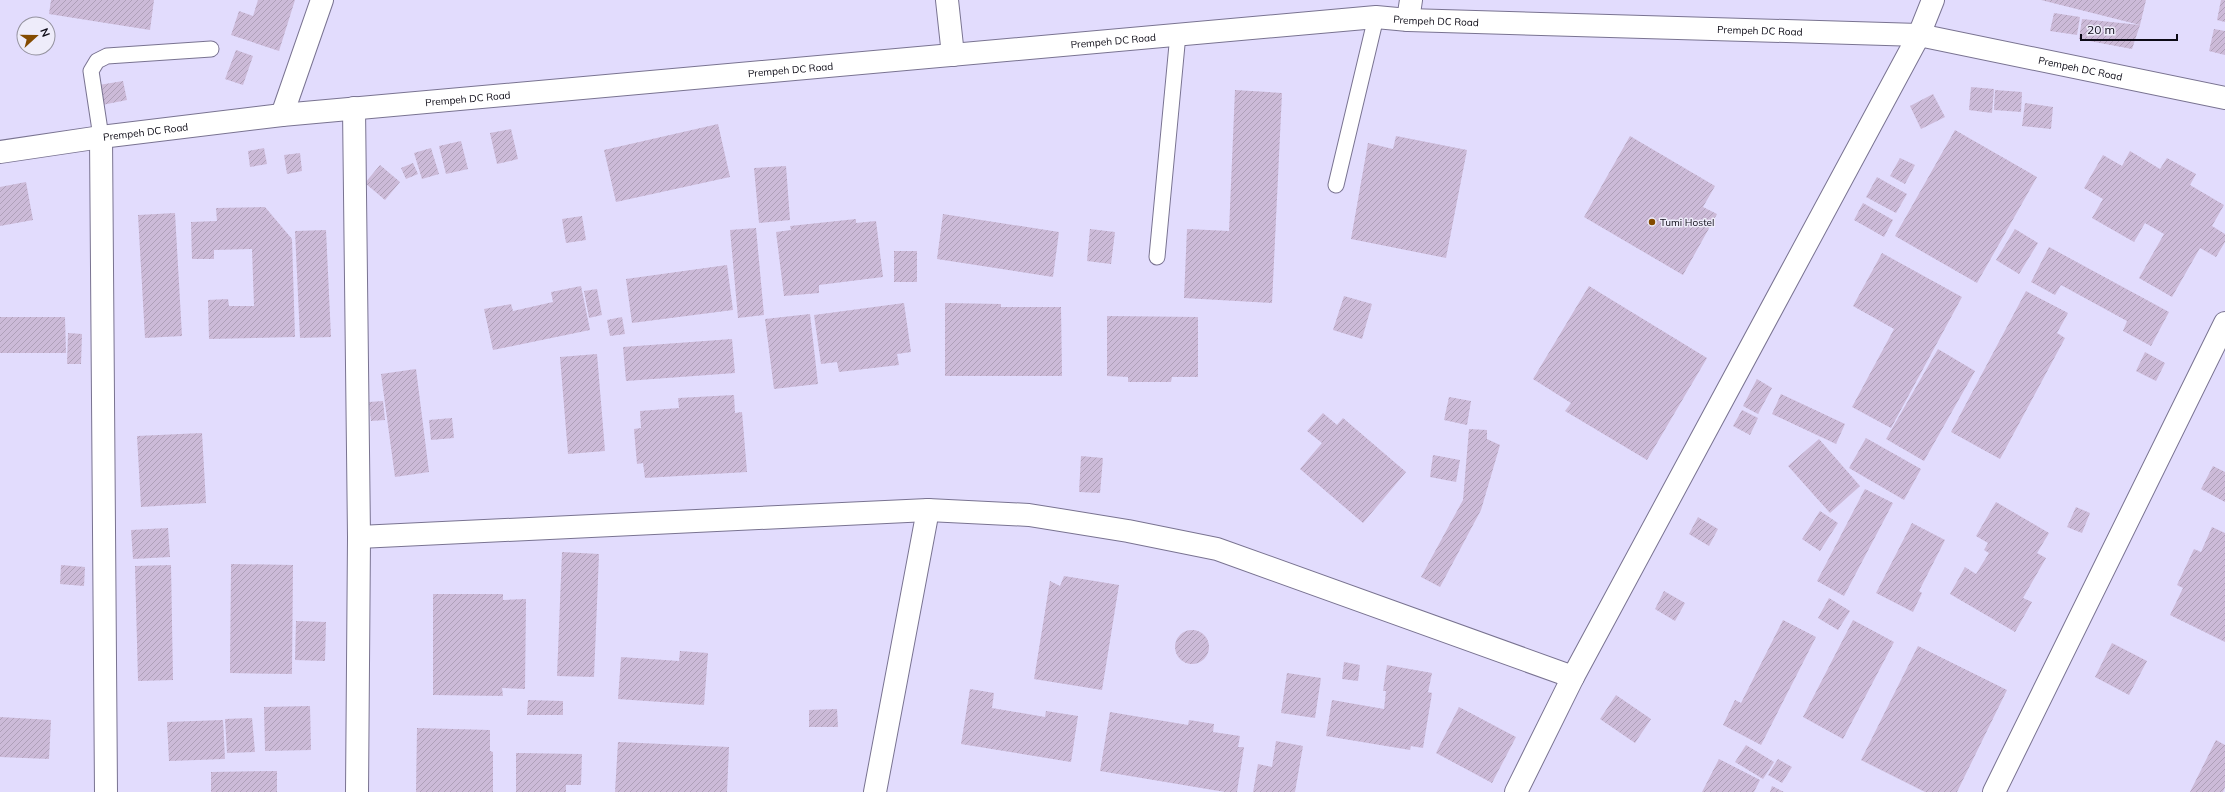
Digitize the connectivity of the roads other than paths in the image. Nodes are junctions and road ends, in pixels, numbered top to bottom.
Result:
1 (322, 0) edge
2 (947, 0) edge
3 (1934, 0) edge
4 (1409, 10) edge
5 (1376, 17) junction
6 (1178, 34) junction
7 (1919, 35) junction
8 (211, 49) dead end
9 (953, 54) junction
10 (2225, 98) edge
11 (354, 108) junction
12 (282, 115) junction
13 (101, 137) junction
14 (0, 152) edge
15 (1336, 185) dead end
16 (1157, 257) dead end
17 (2225, 323) edge
18 (928, 510) junction
19 (359, 537) junction
20 (1573, 677) junction
21 (106, 792) edge
22 (357, 792) edge
23 (875, 792) edge
24 (1516, 792) edge
25 (1994, 792) edge

1 - 12 street
2 - 9 street
3 - 7 street
4 - 5 street, Prempeh DC Road
4 - 7 street, Prempeh DC Road
5 - 6 street, Prempeh DC Road
5 - 15 lane
6 - 9 street, Prempeh DC Road
6 - 16 lane
7 - 10 street, Prempeh DC Road
7 - 20 street
8 - 13 lane
9 - 11 street, Prempeh DC Road
11 - 12 street, Prempeh DC Road
11 - 19 street
12 - 13 street, Prempeh DC Road
13 - 14 street, Prempeh DC Road
13 - 21 street
17 - 25 street
18 - 19 street
18 - 20 street
18 - 23 street
19 - 22 street
20 - 24 street

